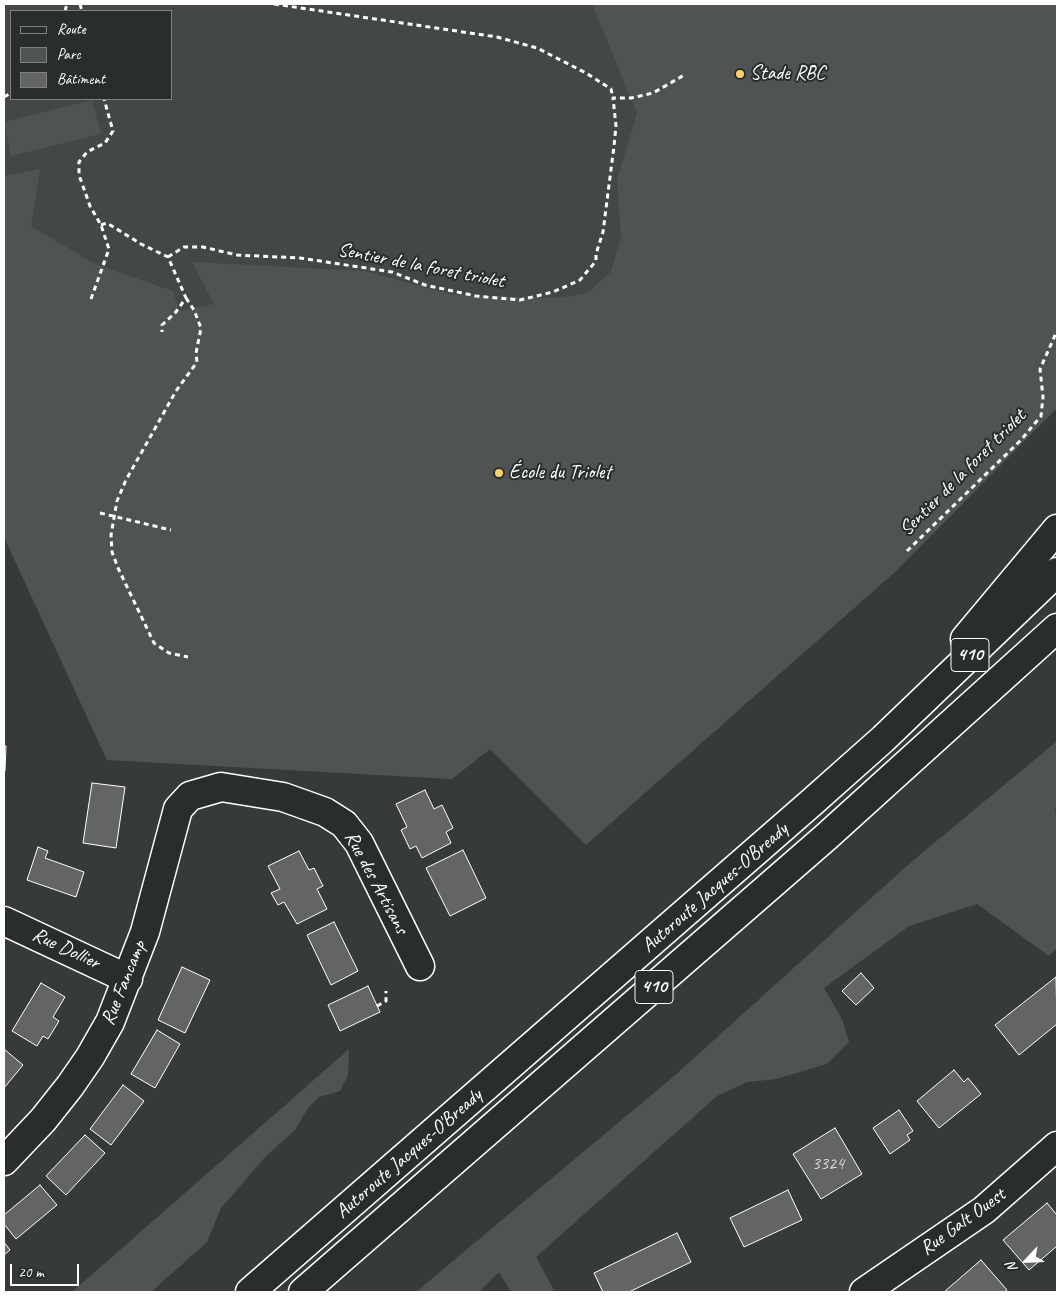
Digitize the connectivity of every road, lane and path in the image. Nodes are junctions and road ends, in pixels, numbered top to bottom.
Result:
1 (274, 4) edge
2 (686, 74) dead end
3 (613, 98) junction
4 (104, 100) edge
5 (101, 225) junction
6 (168, 257) junction
7 (186, 298) junction
8 (91, 299) dead end
9 (162, 332) dead end
10 (1057, 332) edge
11 (100, 513) dead end
12 (114, 517) junction
13 (1057, 529) edge
14 (171, 530) dead end
15 (907, 551) dead end
16 (1057, 572) edge
17 (1057, 628) edge
18 (188, 656) dead end
19 (883, 739) junction
20 (206, 791) joint
21 (4, 921) edge
22 (420, 966) dead end
23 (128, 979) junction
24 (386, 991) dead end
25 (377, 1006) dead end
26 (1057, 1146) edge
27 (4, 1160) edge
28 (250, 1292) edge
29 (304, 1292) edge
30 (864, 1292) edge

1 - 3 path
2 - 3 path
3 - 6 path, Sentier de la foret triolet
4 - 5 path
5 - 6 path
5 - 8 path
6 - 7 path
7 - 9 path
7 - 12 path
10 - 15 path, Sentier de la foret triolet
11 - 12 path
12 - 14 path
12 - 18 path
13 - 19 main road
16 - 19 main road, Autoroute Jacques-O'Bready / 410
17 - 29 main road, Autoroute Jacques-O'Bready / 410
19 - 28 main road, Autoroute Jacques-O'Bready / 410
20 - 22 main road, Rue des Artisans
20 - 23 main road, Rue Fancamp
21 - 23 main road, Rue Dollier
23 - 27 main road, Rue Fancamp
24 - 25 path
26 - 30 main road, Rue Galt Ouest

